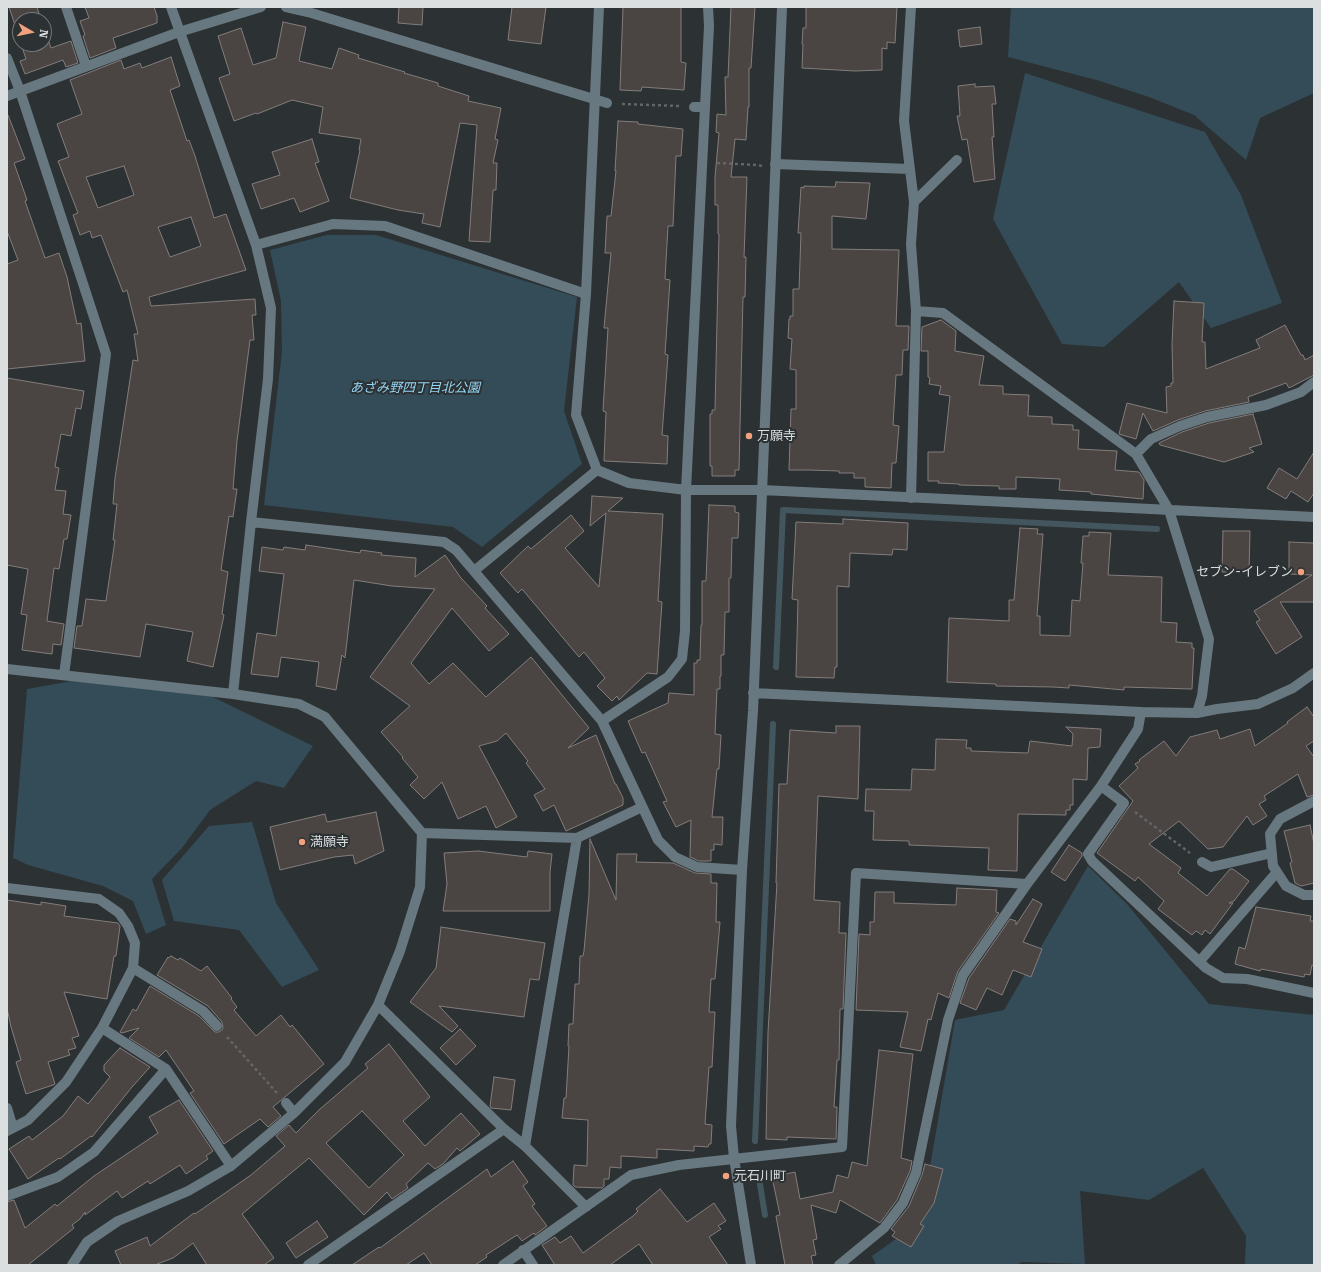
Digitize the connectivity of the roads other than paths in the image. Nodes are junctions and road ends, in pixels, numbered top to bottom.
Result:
1 (66, 7) edge
2 (171, 7) edge
3 (261, 7) edge
4 (286, 7) edge
5 (599, 7) edge
6 (708, 7) edge
7 (782, 7) edge
8 (911, 7) edge
9 (180, 32) junction
10 (7, 58) edge
11 (86, 66) junction
12 (20, 91) junction
13 (7, 96) edge
14 (595, 100) junction
15 (607, 103) road end
16 (694, 107) road end
17 (705, 107) junction
18 (957, 160) dead end
19 (775, 164) junction
20 (910, 169) junction
21 (914, 202) junction
22 (256, 245) junction
23 (586, 294) junction
24 (916, 311) junction
25 (1314, 382) edge
26 (1136, 454) junction
27 (597, 470) junction
28 (686, 490) junction
29 (762, 490) junction
30 (911, 498) junction
31 (1169, 510) junction
32 (1314, 517) edge
33 (251, 522) junction
34 (474, 571) junction
35 (7, 669) edge
36 (1314, 673) edge
37 (64, 675) junction
38 (753, 693) junction
39 (233, 694) junction
40 (1141, 712) junction
41 (1197, 713) junction
42 (602, 721) junction
43 (1101, 786) junction
44 (1314, 801) edge
45 (642, 807) junction
46 (422, 833) junction
47 (577, 838) junction
48 (1272, 853) junction
49 (1202, 862) road end
50 (742, 870) junction
51 (1277, 872) junction
52 (1027, 884) junction
53 (7, 888) edge
54 (1314, 895) edge
55 (1199, 962) junction
56 (133, 968) junction
57 (1314, 993) edge
58 (378, 1005) junction
59 (217, 1026) road end
60 (102, 1028) junction
61 (166, 1069) junction
62 (286, 1103) road end
63 (7, 1108) edge
64 (294, 1112) junction
65 (10, 1129) edge
66 (504, 1129) junction
67 (525, 1146) junction
68 (734, 1158) junction
69 (231, 1166) junction
70 (7, 1196) edge
71 (586, 1208) junction
72 (523, 1250) junction
73 (72, 1265) edge
74 (308, 1265) edge
75 (502, 1265) edge
76 (533, 1265) edge
77 (751, 1265) edge
78 (839, 1265) edge

1 - 11 street
2 - 9 street
3 - 9 street
4 - 14 street
5 - 14 street
6 - 17 street
7 - 19 street
8 - 20 street
9 - 11 street
9 - 22 street
10 - 12 street
11 - 12 street
12 - 13 street
12 - 37 street
14 - 15 street
14 - 23 street
16 - 17 street
17 - 28 street
18 - 21 street
19 - 20 street
19 - 29 street
20 - 21 street
21 - 24 street
22 - 23 street
22 - 33 street
23 - 27 street
24 - 26 street
24 - 30 street
25 - 26 street
26 - 31 street
27 - 28 street
27 - 34 street
28 - 29 street
28 - 42 street
29 - 30 street
29 - 38 street
30 - 31 street
31 - 32 street
31 - 41 street
33 - 34 street
33 - 39 street
34 - 42 street
35 - 37 street
36 - 41 street
37 - 39 street
38 - 40 street
38 - 50 street
39 - 46 street
40 - 41 street
40 - 43 street
42 - 45 street
43 - 52 street
43 - 55 street
44 - 48 street
45 - 47 street
45 - 50 street
46 - 47 street
46 - 58 street
47 - 67 street
48 - 49 street
48 - 51 street
50 - 68 street
51 - 54 street
51 - 55 street
52 - 68 street
52 - 78 street
53 - 56 street
55 - 57 street
56 - 59 street
56 - 60 street
58 - 64 street
58 - 66 street
60 - 61 street
60 - 65 street
61 - 69 street
61 - 70 street
62 - 64 street
63 - 65 street
64 - 69 street
66 - 67 street
66 - 74 street
67 - 71 street
68 - 71 street
68 - 77 street
69 - 73 street
71 - 72 street
72 - 75 street
72 - 76 street

